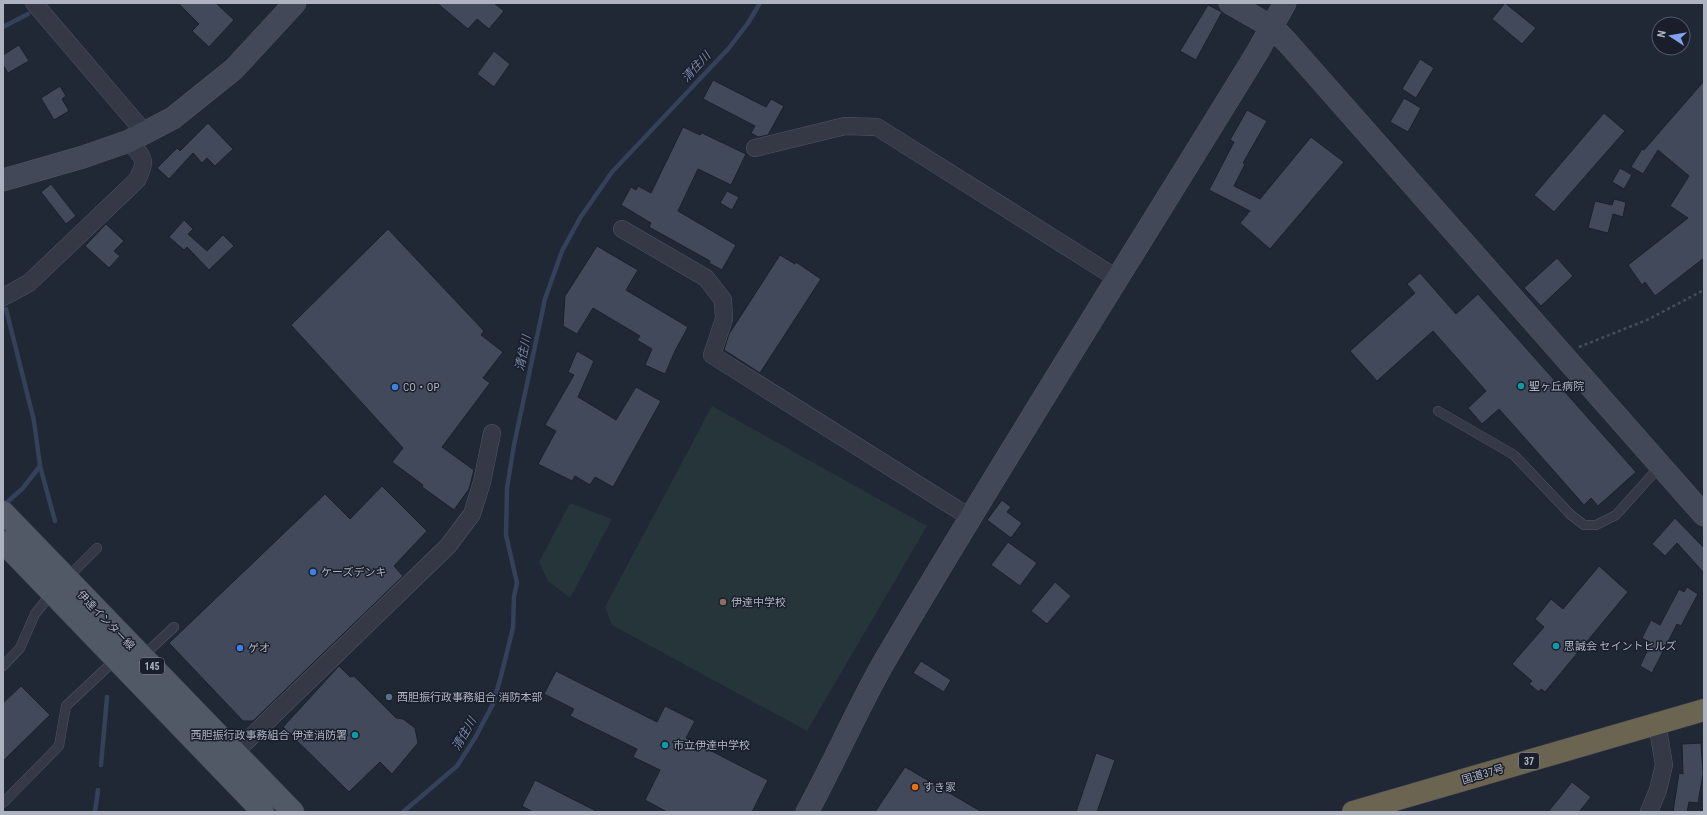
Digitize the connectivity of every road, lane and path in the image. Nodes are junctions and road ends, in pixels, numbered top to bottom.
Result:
1 (34, 3) edge
2 (295, 3) edge
3 (1230, 3) edge
4 (1285, 3) edge
5 (1272, 27) junction
6 (137, 137) junction
7 (755, 148) dead end
8 (3, 180) edge
9 (622, 229) dead end
10 (1118, 279) junction
11 (1704, 290) edge
12 (3, 297) edge
13 (1562, 354) junction
14 (1438, 411) dead end
15 (492, 433) dead end
16 (1660, 466) junction
17 (1704, 515) edge
18 (6, 516) edge
19 (970, 518) junction
20 (3, 542) edge
21 (97, 548) dead end
22 (59, 586) junction
23 (174, 627) dead end
24 (130, 654) junction
25 (3, 666) edge
26 (1704, 710) edge
27 (1657, 723) junction
28 (236, 752) junction
29 (219, 767) junction
30 (3, 803) edge
31 (263, 812) edge
32 (294, 812) edge
33 (806, 812) edge
34 (1354, 812) edge
35 (1649, 812) edge

1 - 6 street
2 - 6 street
3 - 5 street
4 - 5 street
5 - 10 street
5 - 13 street
6 - 8 street
6 - 12 street
7 - 10 street
9 - 19 street
10 - 19 street
11 - 13 path
13 - 16 street
14 - 16 lane
15 - 28 street
16 - 17 street
18 - 22 main road, 伊達インター線 / 145
19 - 33 street
20 - 22 main road, 伊達インター線 / 145
21 - 22 lane
22 - 24 main road, 伊達インター線 / 145
22 - 25 lane
23 - 24 lane
24 - 28 main road, 伊達インター線 / 145
24 - 29 main road, 伊達インター線 / 145
24 - 30 lane
26 - 27 highway, 国道37号 / 37
27 - 34 highway, 国道37号 / 37
27 - 35 street
28 - 29 street
28 - 32 main road, 伊達インター線 / 145
29 - 31 main road, 伊達インター線 / 145

